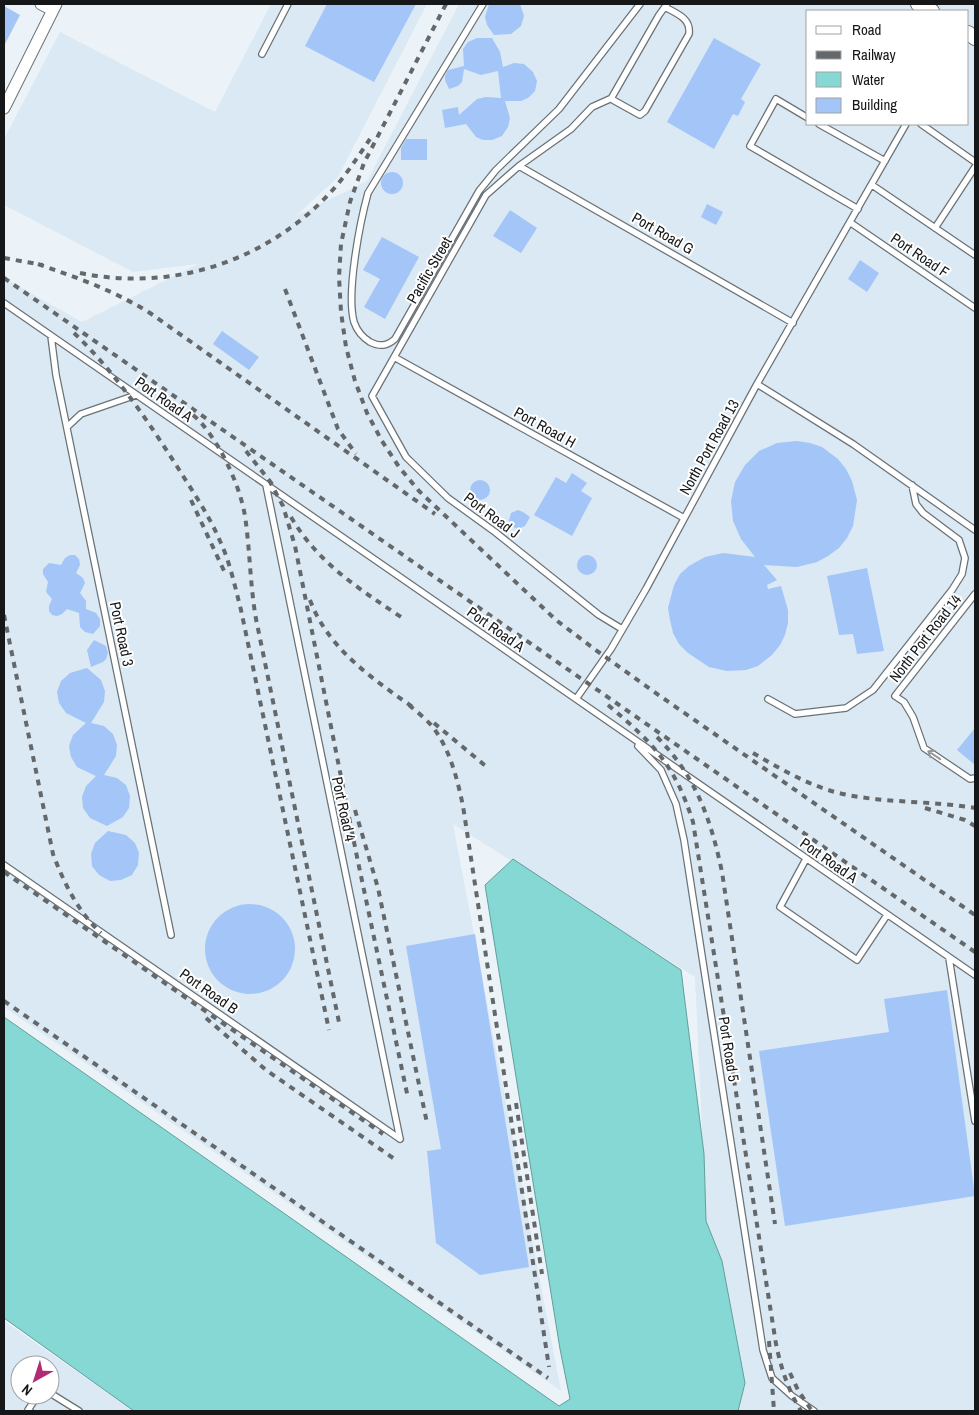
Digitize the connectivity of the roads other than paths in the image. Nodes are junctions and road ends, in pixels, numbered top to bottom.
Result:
1 (41, 4) edge
2 (288, 4) edge
3 (483, 4) edge
4 (640, 4) edge
5 (918, 4) edge
6 (666, 5) edge
7 (55, 7) edge
8 (930, 10) edge
9 (262, 54) dead end
10 (612, 98) junction
11 (4, 108) edge
12 (806, 117) edge
13 (821, 125) edge
14 (905, 125) edge
15 (922, 125) edge
16 (885, 162) junction
17 (975, 162) edge
18 (520, 166) junction
19 (975, 167) edge
20 (872, 185) junction
21 (858, 209) junction
22 (851, 223) junction
23 (935, 228) junction
24 (975, 255) edge
25 (4, 303) edge
26 (975, 308) edge
27 (793, 323) junction
28 (51, 336) junction
29 (394, 357) junction
30 (758, 384) junction
31 (136, 395) junction
32 (372, 396) joint
33 (66, 426) junction
34 (266, 485) junction
35 (912, 486) junction
36 (684, 518) junction
37 (975, 530) edge
38 (975, 594) edge
39 (622, 629) junction
40 (576, 699) junction
41 (768, 699) dead end
42 (630, 737) junction
43 (975, 778) edge
44 (806, 858) junction
45 (4, 865) edge
46 (887, 915) junction
47 (171, 935) dead end
48 (949, 958) junction
49 (975, 976) edge
50 (975, 1121) edge
51 (400, 1139) joint
52 (60, 1399) edge
53 (79, 1411) edge
54 (814, 1411) edge

1 - 7 street
2 - 9 lane
3 - 4 lane
5 - 8 street
6 - 10 lane
6 - 10 lane
7 - 11 street
10 - 18 lane, Pacific Street
12 - 21 lane
13 - 16 lane
14 - 16 lane, North Port Road 13
15 - 17 lane
16 - 20 lane, North Port Road 13
18 - 27 lane, Port Road G
18 - 29 lane, Pacific Street
19 - 23 lane
20 - 21 lane, North Port Road 13
20 - 23 lane
21 - 22 lane, North Port Road 13
22 - 26 lane, Port Road F
22 - 27 lane, North Port Road 13
23 - 24 lane
25 - 28 lane, Port Road A
27 - 30 lane, North Port Road 13
28 - 31 lane, Port Road A
28 - 33 lane, Port Road 3
29 - 32 lane, Pacific Street
29 - 36 lane, Port Road H
30 - 35 lane
30 - 36 lane, North Port Road 13
31 - 33 lane
31 - 34 lane, Port Road A
32 - 39 lane, Port Road J
33 - 47 lane, Port Road 3
34 - 40 lane, Port Road A
34 - 51 lane, Port Road 4
35 - 37 lane
35 - 41 lane
36 - 39 lane, North Port Road 13
43 -> 38 lane, North Port Road 14
39 - 40 lane, North Port Road 13
40 - 42 lane, Port Road A
42 - 44 lane, Port Road A
42 - 54 lane, Port Road 5
44 - 46 lane, Port Road A
44 - 46 lane
45 - 51 lane, Port Road B
46 - 48 lane, Port Road A
48 - 49 lane, Port Road A
48 - 50 lane
52 - 53 lane

